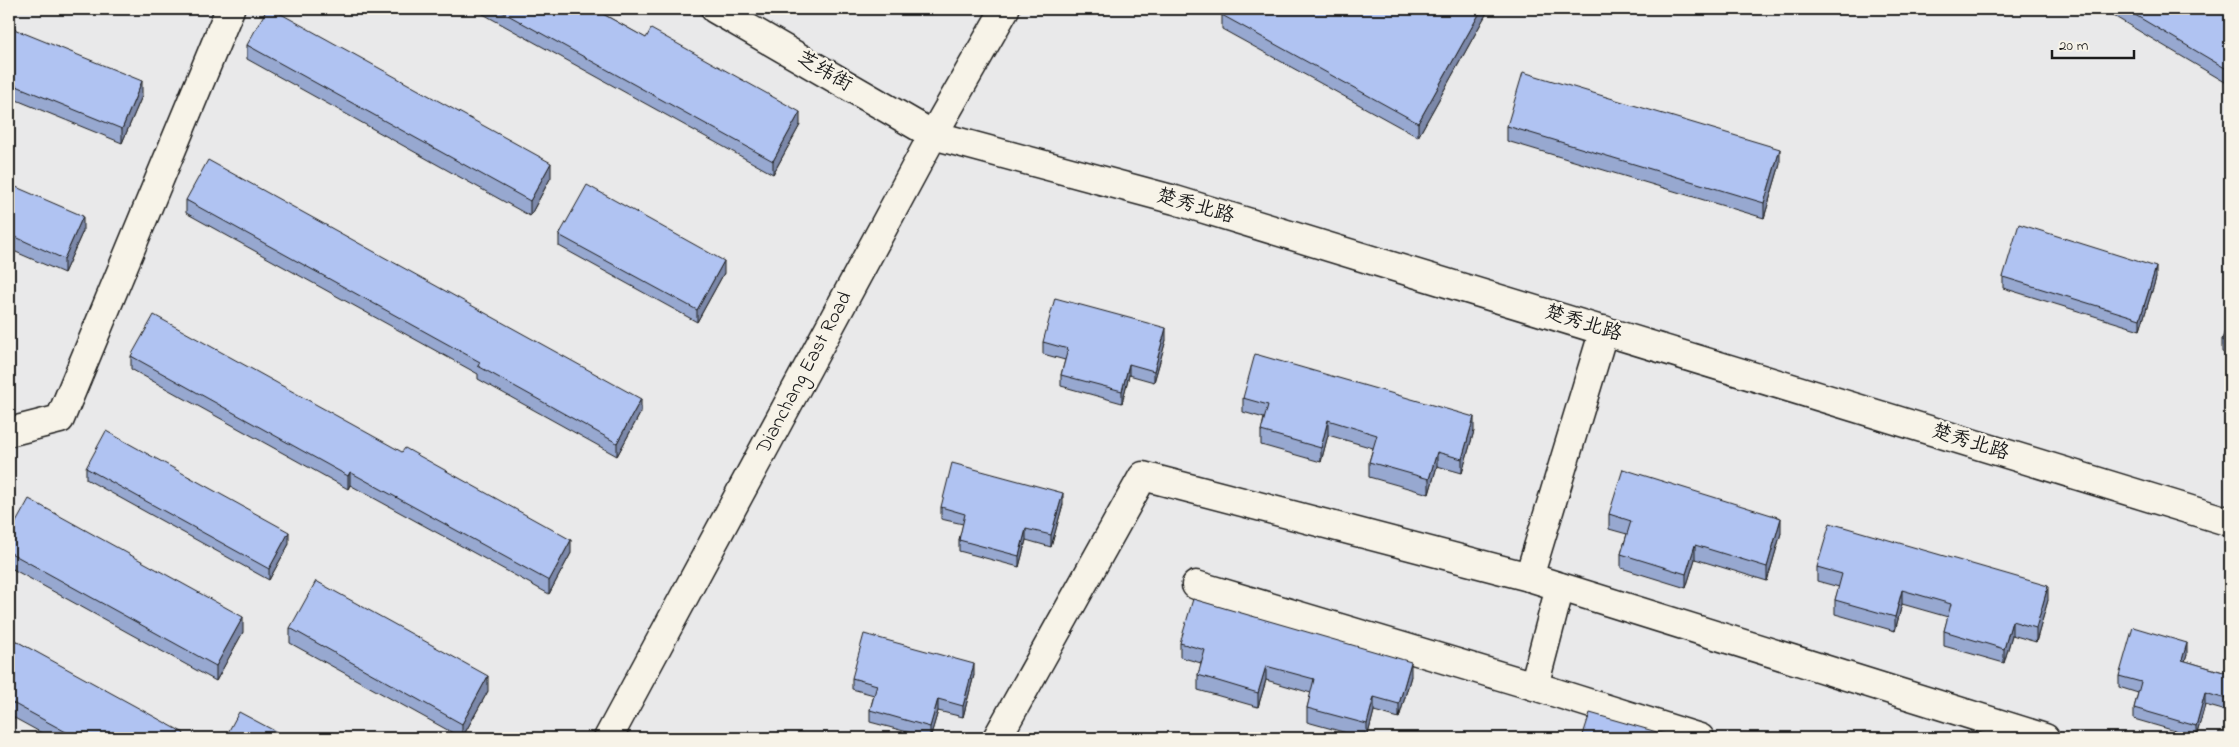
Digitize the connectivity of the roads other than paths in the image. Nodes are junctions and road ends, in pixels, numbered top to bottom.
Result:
1 (230, 9) edge
2 (714, 9) edge
3 (1005, 9) edge
4 (933, 135) junction
5 (1604, 330) junction
6 (9, 432) edge
7 (2230, 522) edge
8 (1528, 577) junction
9 (1196, 585) dead end
10 (1560, 587) junction
11 (1534, 686) junction
12 (608, 738) edge
13 (996, 738) edge
14 (1700, 738) edge
15 (2045, 738) edge

1 - 6 street
2 - 4 street, 芝纬街
3 - 4 street, Dianchang East Road
4 - 5 street, 楚秀北路
4 - 12 street, Dianchang East Road
5 - 7 street, 楚秀北路
5 - 8 street
8 - 10 street
8 - 13 street
9 - 11 street
10 - 11 street
10 - 15 street
11 - 14 street

